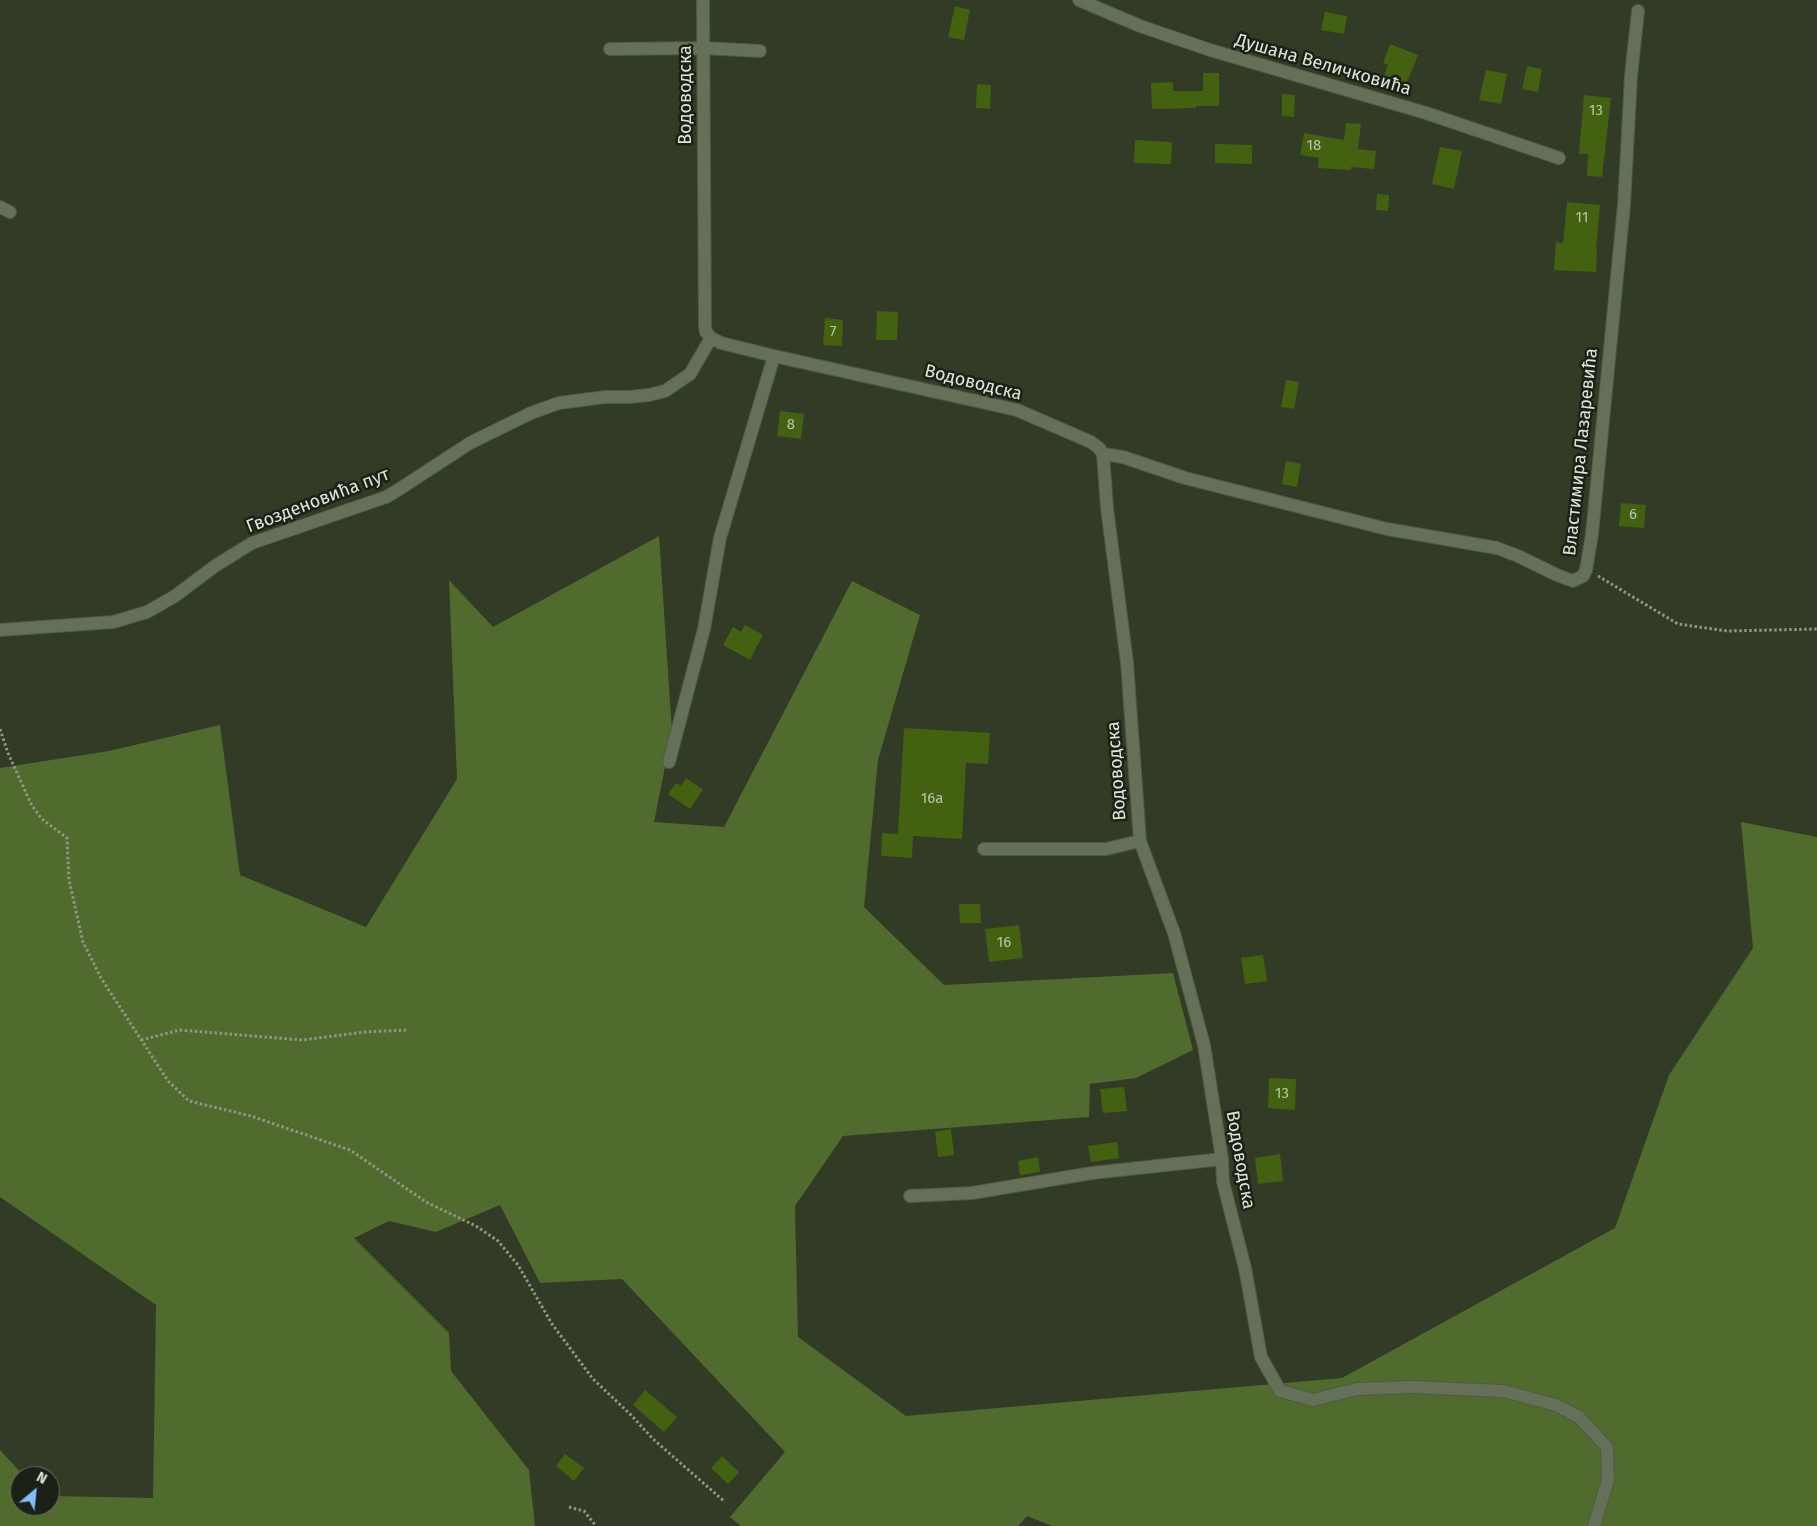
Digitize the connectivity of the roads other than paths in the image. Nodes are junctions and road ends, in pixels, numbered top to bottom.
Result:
1 (703, 0) edge
2 (1079, 0) edge
3 (1638, 11) dead end
4 (703, 48) junction
5 (610, 49) dead end
6 (760, 51) dead end
7 (1558, 158) dead end
8 (711, 338) junction
9 (774, 356) junction
10 (1103, 454) junction
11 (0, 630) edge
12 (669, 762) dead end
13 (1140, 841) junction
14 (984, 849) dead end
15 (1222, 1159) junction
16 (910, 1196) dead end
17 (1594, 1526) edge

1 - 4 street, Водоводска
2 - 7 street, Душана Величковића
3 - 10 street, Властимира Лазаревића
4 - 5 street
4 - 6 street
4 - 8 street, Водоводска
8 - 9 street, Водоводска
8 - 11 street, Гвозденовића пут
9 - 10 street, Водоводска
9 - 12 street
10 - 13 street, Водоводска
13 - 14 street
13 - 15 street, Водоводска
15 - 16 street
15 - 17 street, Водоводска

